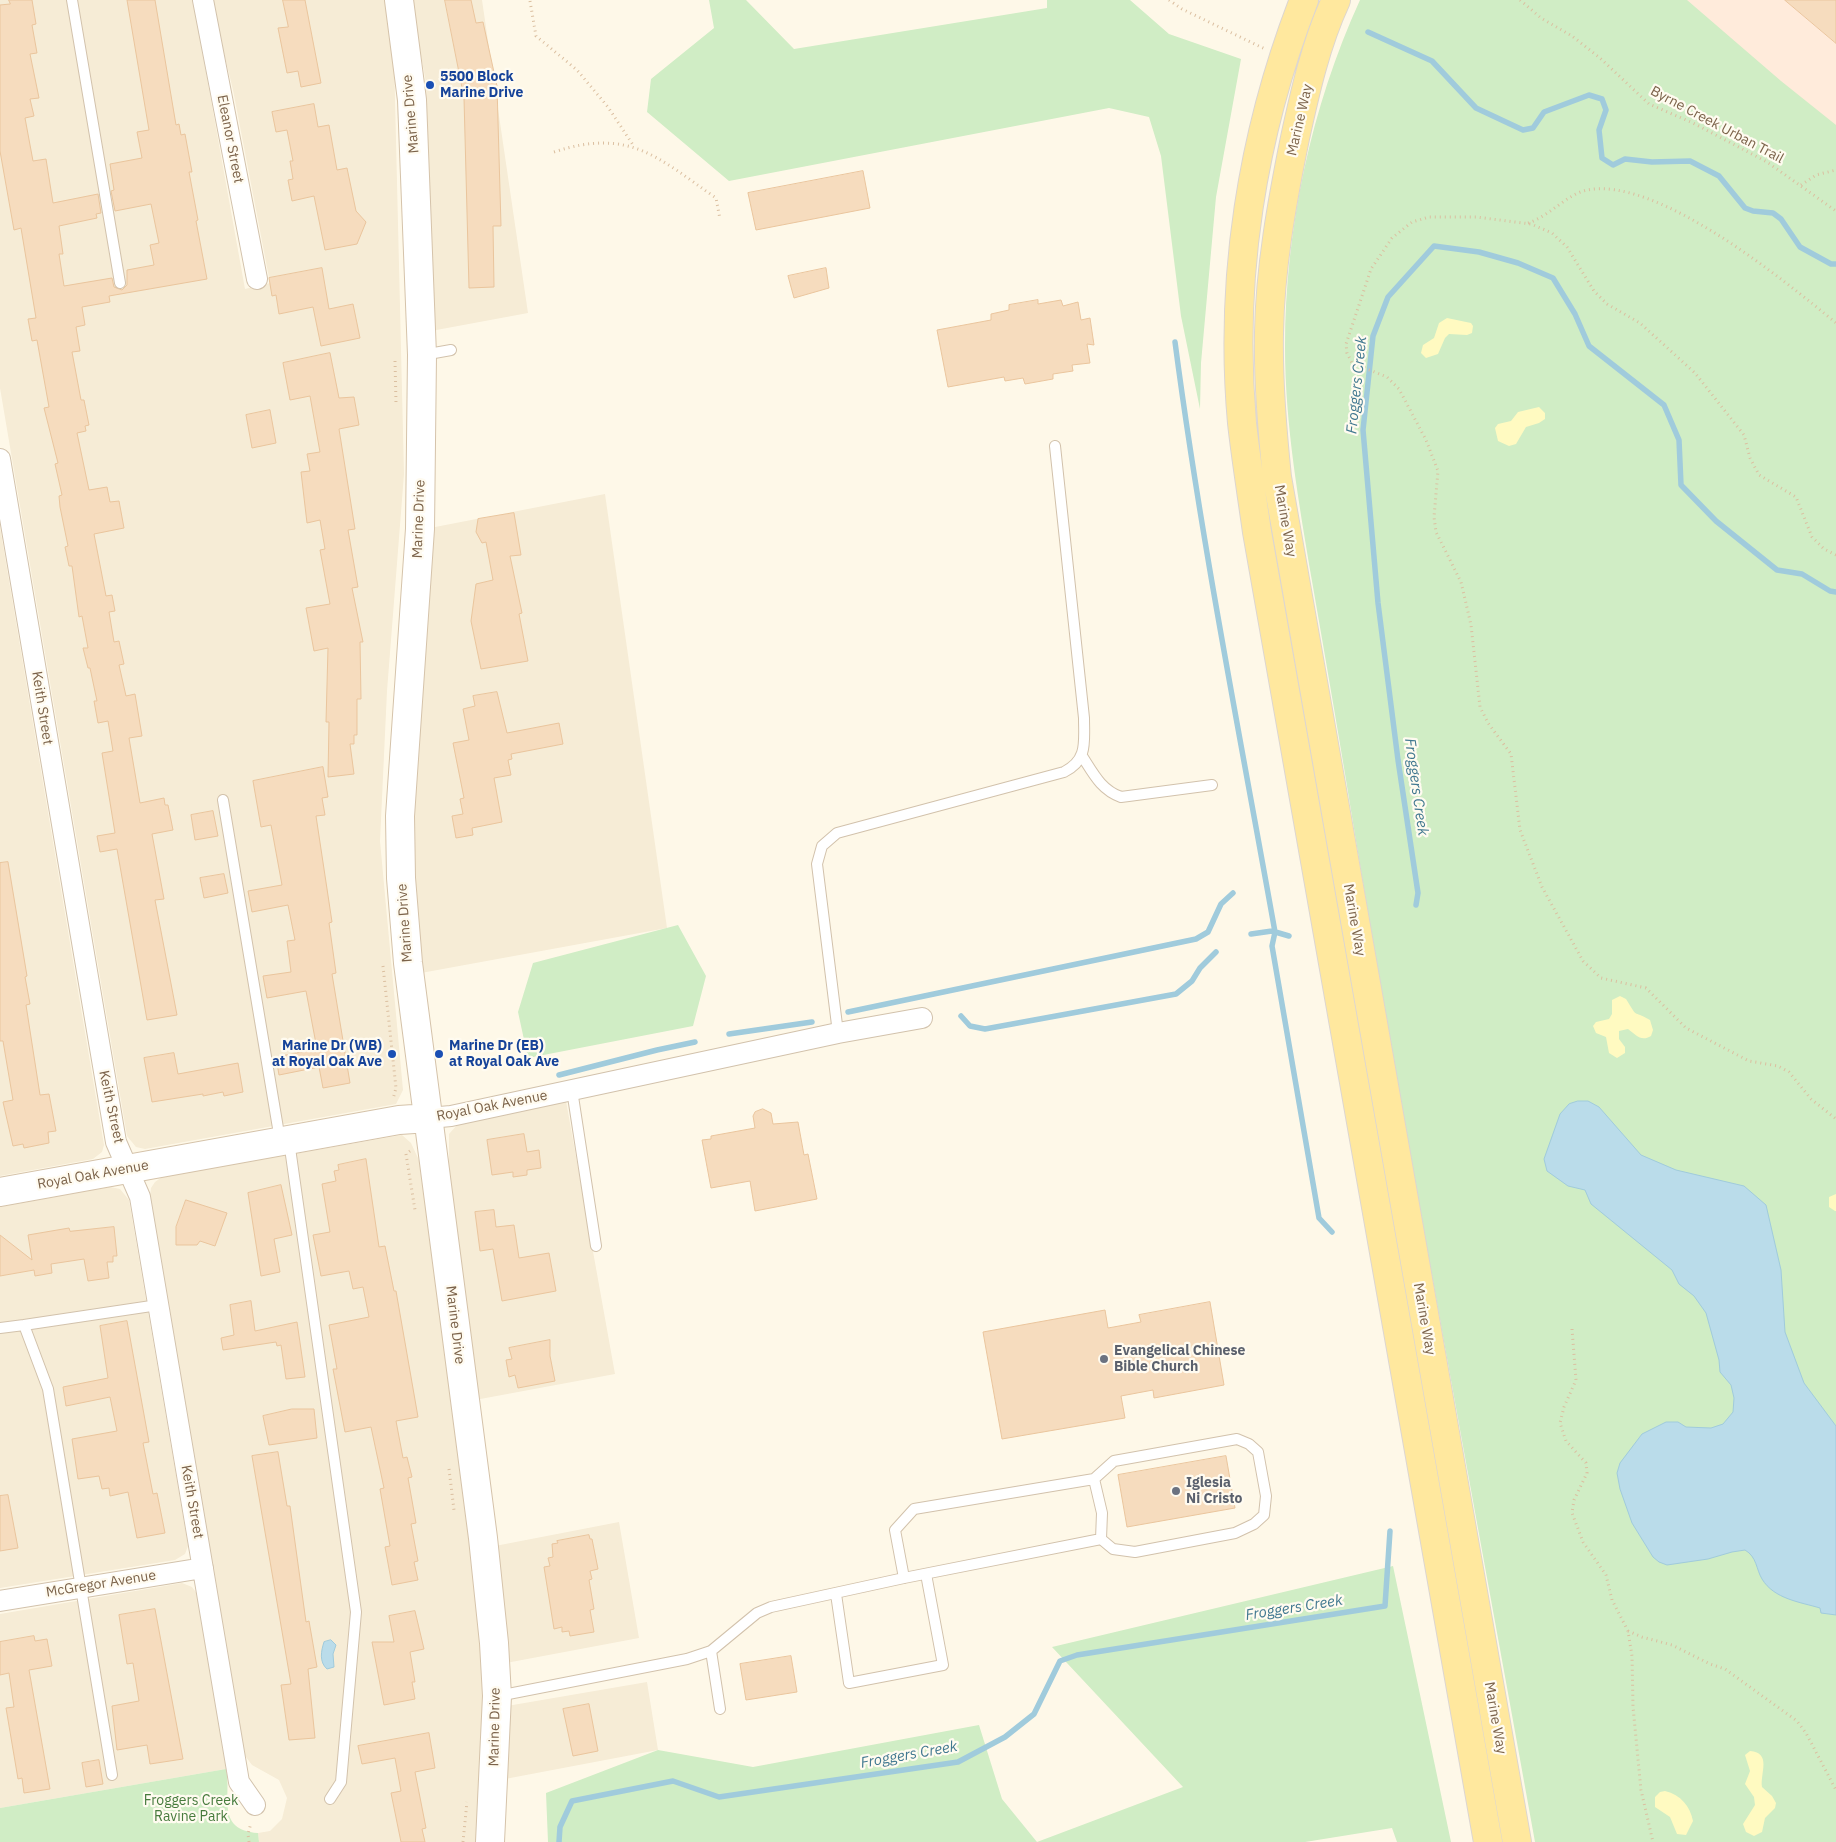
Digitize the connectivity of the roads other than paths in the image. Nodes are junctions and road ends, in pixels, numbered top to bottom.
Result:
1 (72, 0) edge
2 (203, 0) edge
3 (399, 0) edge
4 (1304, 0) edge
5 (1336, 0) edge
6 (257, 279) dead end
7 (120, 282) dead end
8 (451, 350) dead end
9 (422, 356) junction
10 (1055, 446) dead end
11 (0, 459) edge
12 (1082, 756) junction
13 (1212, 785) dead end
14 (223, 800) dead end
15 (922, 1018) dead end
16 (838, 1033) junction
17 (572, 1090) junction
18 (429, 1118) junction
19 (284, 1140) junction
20 (129, 1169) junction
21 (0, 1192) edge
22 (596, 1246) dead end
23 (158, 1305) junction
24 (24, 1325) junction
25 (0, 1328) edge
26 (1094, 1479) junction
27 (1102, 1539) junction
28 (203, 1568) junction
29 (926, 1574) junction
30 (904, 1578) junction
31 (81, 1588) junction
32 (836, 1594) junction
33 (0, 1601) edge
34 (711, 1651) junction
35 (497, 1696) junction
36 (720, 1710) dead end
37 (112, 1775) dead end
38 (330, 1799) dead end
39 (256, 1805) dead end
40 (490, 1842) edge
41 (1488, 1842) edge
42 (1517, 1842) edge

1 - 7 lane
2 - 6 street, Eleanor Street
3 - 9 street, Marine Drive
4 - 41 main road, Marine Way
5 - 42 main road, Marine Way
8 - 9 lane
9 - 18 street, Marine Drive
10 - 12 lane
11 - 20 street, Keith Street
12 - 13 lane
12 - 16 lane
14 - 19 lane
15 - 16 street, Royal Oak Avenue
16 - 17 street, Royal Oak Avenue
17 - 18 street, Royal Oak Avenue
17 - 22 lane
18 - 19 street, Royal Oak Avenue
18 - 35 street, Marine Drive
19 - 20 street, Royal Oak Avenue
19 - 38 lane
20 - 21 street, Royal Oak Avenue
20 - 23 street, Keith Street
23 - 24 lane
23 - 28 street, Keith Street
24 - 25 lane
24 - 31 lane
26 - 27 lane
26 - 27 lane
26 - 30 lane
27 - 29 lane
28 - 31 street, McGregor Avenue
28 - 39 street, Keith Street
29 - 30 lane
29 - 32 lane
30 - 32 lane
31 - 33 street, McGregor Avenue
31 - 37 lane
32 - 34 lane
34 - 35 lane
34 - 36 lane
35 - 40 street, Marine Drive

